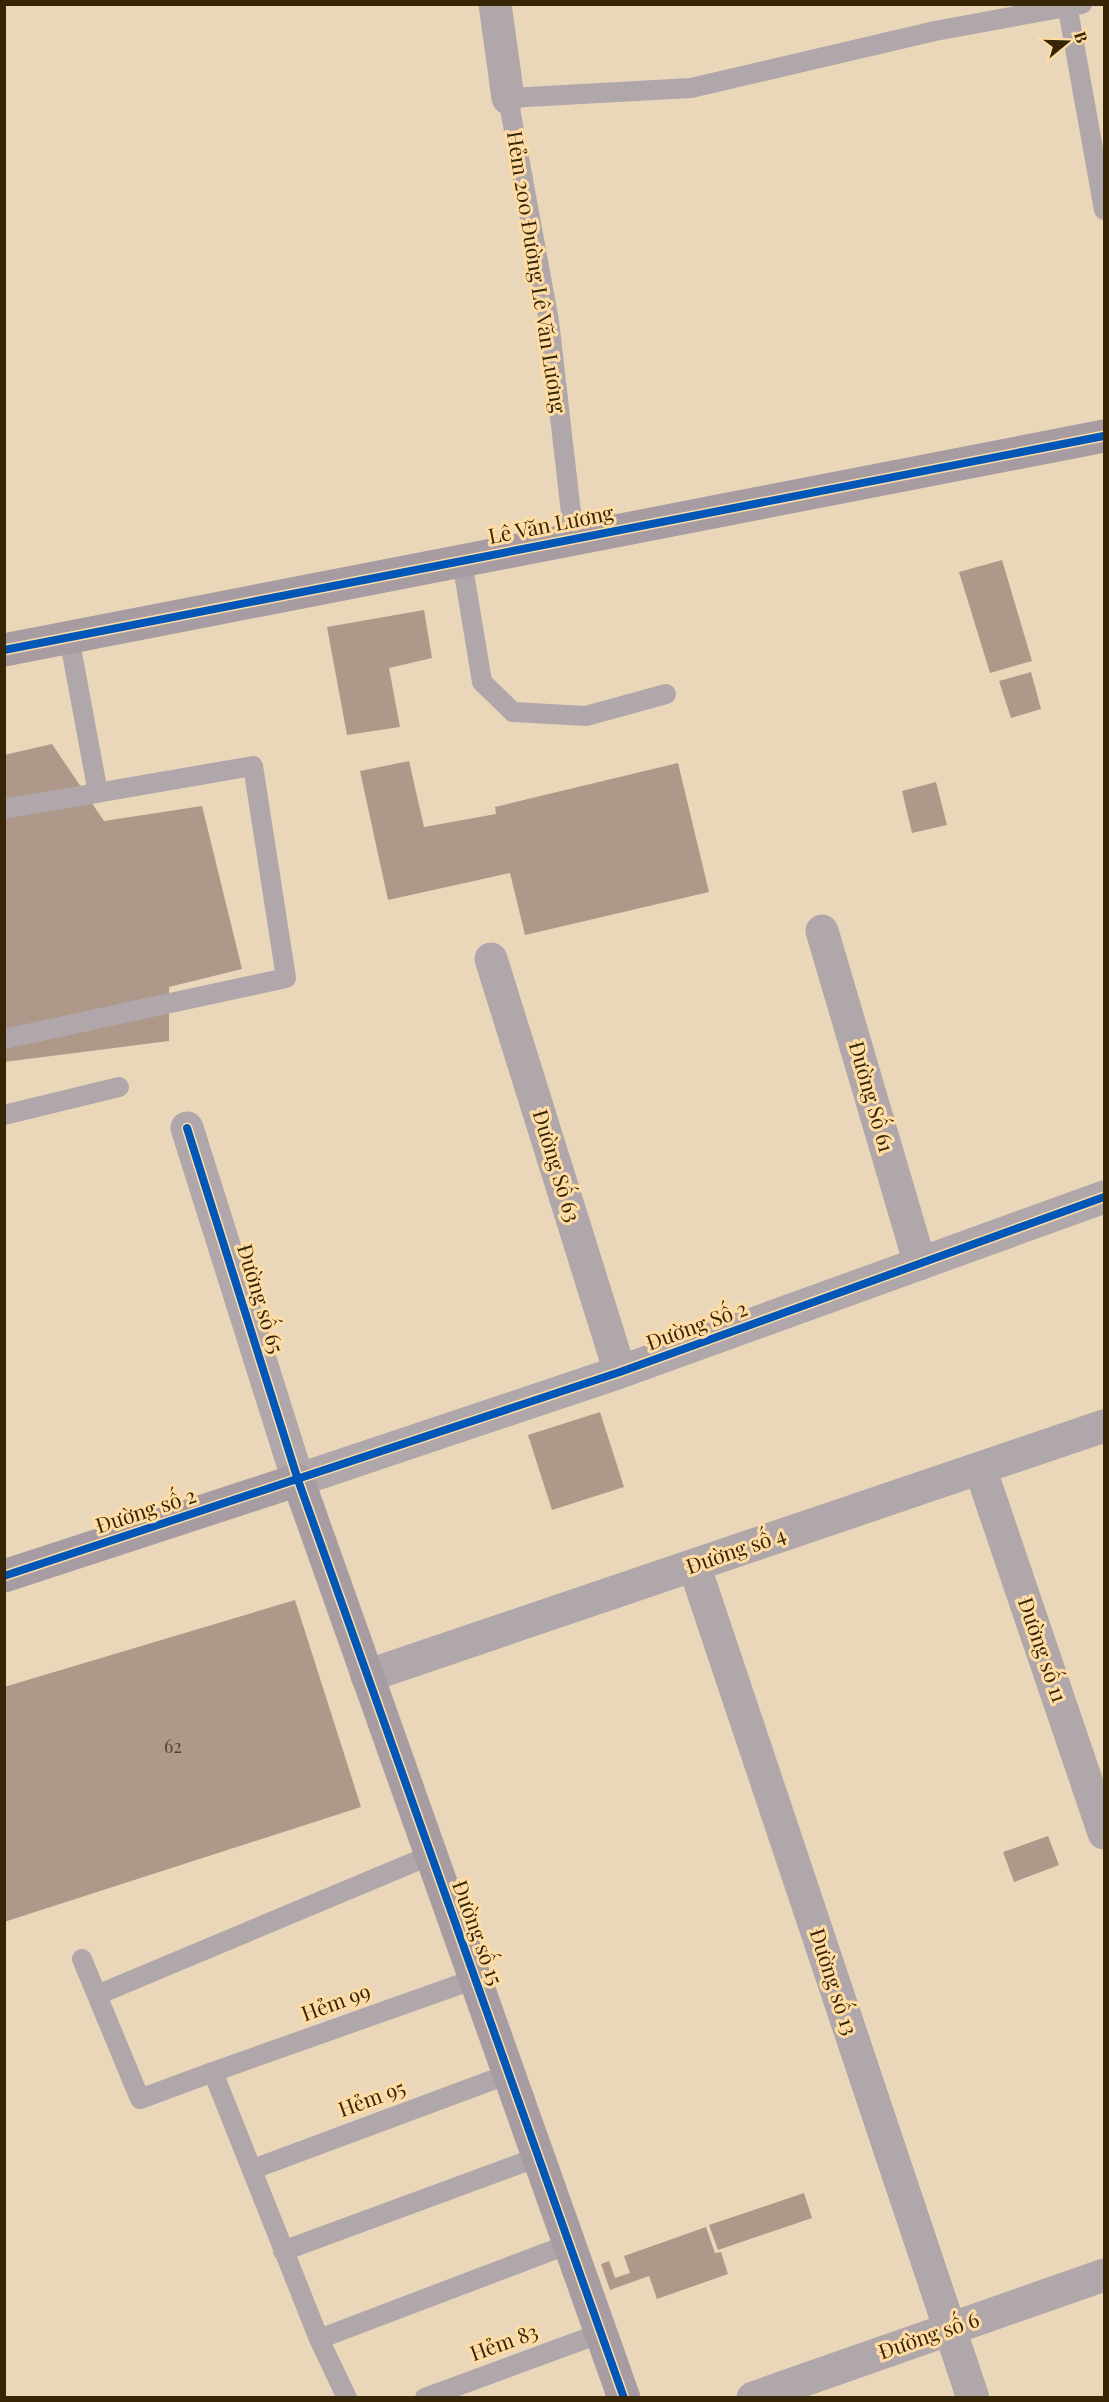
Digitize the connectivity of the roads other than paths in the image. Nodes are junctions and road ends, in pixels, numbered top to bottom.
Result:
1 (495, 4) edge
2 (1072, 6) edge
3 (508, 98) junction
4 (1104, 210) edge
5 (1104, 436) edge
6 (574, 539) junction
7 (462, 561) junction
8 (69, 637) junction
9 (4, 650) edge
10 (666, 694) dead end
11 (98, 793) junction
12 (4, 809) edge
13 (822, 931) dead end
14 (491, 959) dead end
15 (4, 1039) edge
16 (119, 1087) dead end
17 (4, 1115) edge
18 (187, 1128) dead end
19 (1104, 1197) edge
20 (920, 1264) junction
21 (620, 1372) junction
22 (1104, 1426) edge
23 (980, 1468) junction
24 (298, 1480) junction
25 (694, 1565) junction
26 (4, 1576) edge
27 (367, 1676) junction
28 (1104, 1833) edge
29 (431, 1855) junction
30 (82, 1959) dead end
31 (475, 1979) junction
32 (97, 1995) junction
33 (213, 2072) junction
34 (509, 2074) junction
35 (538, 2157) junction
36 (253, 2169) junction
37 (569, 2244) junction
38 (284, 2251) junction
39 (1104, 2275) edge
40 (948, 2329) junction
41 (600, 2333) junction
42 (319, 2338) junction
43 (347, 2397) edge
44 (425, 2397) edge
45 (624, 2397) edge
46 (753, 2397) edge
47 (973, 2397) edge

1 - 3 street, Hẻm 200 Đường Lê Văn Lương
2 - 3 lane
2 - 4 lane
3 - 6 lane, Hẻm 200 Đường Lê Văn Lương
5 - 6 street, Lê Văn Lương
6 - 7 street, Lê Văn Lương
7 - 8 street, Lê Văn Lương
7 - 10 lane
8 - 9 street, Lê Văn Lương
8 - 11 lane
11 - 12 lane
11 - 15 lane
13 - 20 street, Đường Số 61
14 - 21 street, Đường Số 63
16 - 17 lane
18 - 24 street, Đường số 65
19 - 20 street, Đường Số 2
20 - 21 street, Đường Số 2
21 - 24 street, Đường Số 2
22 - 23 street, Đường số 4
23 - 25 street, Đường số 4
23 - 28 street, Đường số 11
24 - 26 street, Đường số 2
24 - 27 street, Đường số 15
25 - 27 street, Đường số 4
25 - 40 street, Đường số 13
27 - 29 street, Đường số 15
29 - 31 street, Đường số 15
29 - 32 lane
30 - 32 lane
31 - 33 lane, Hẻm 99
31 - 34 street, Đường số 15
32 - 33 lane, Hẻm 99
33 - 36 lane
34 - 35 street, Đường số 15
34 - 36 lane, Hẻm 95
35 - 37 street, Đường số 15
35 - 38 lane
36 - 38 lane
37 - 41 street, Đường số 15
37 - 42 lane
38 - 42 lane
39 - 40 street, Đường số 6
40 - 46 street, Đường số 6
40 - 47 street, Đường số 13
41 - 44 lane, Hẻm 83
41 - 45 street, Đường số 15
42 - 43 lane

